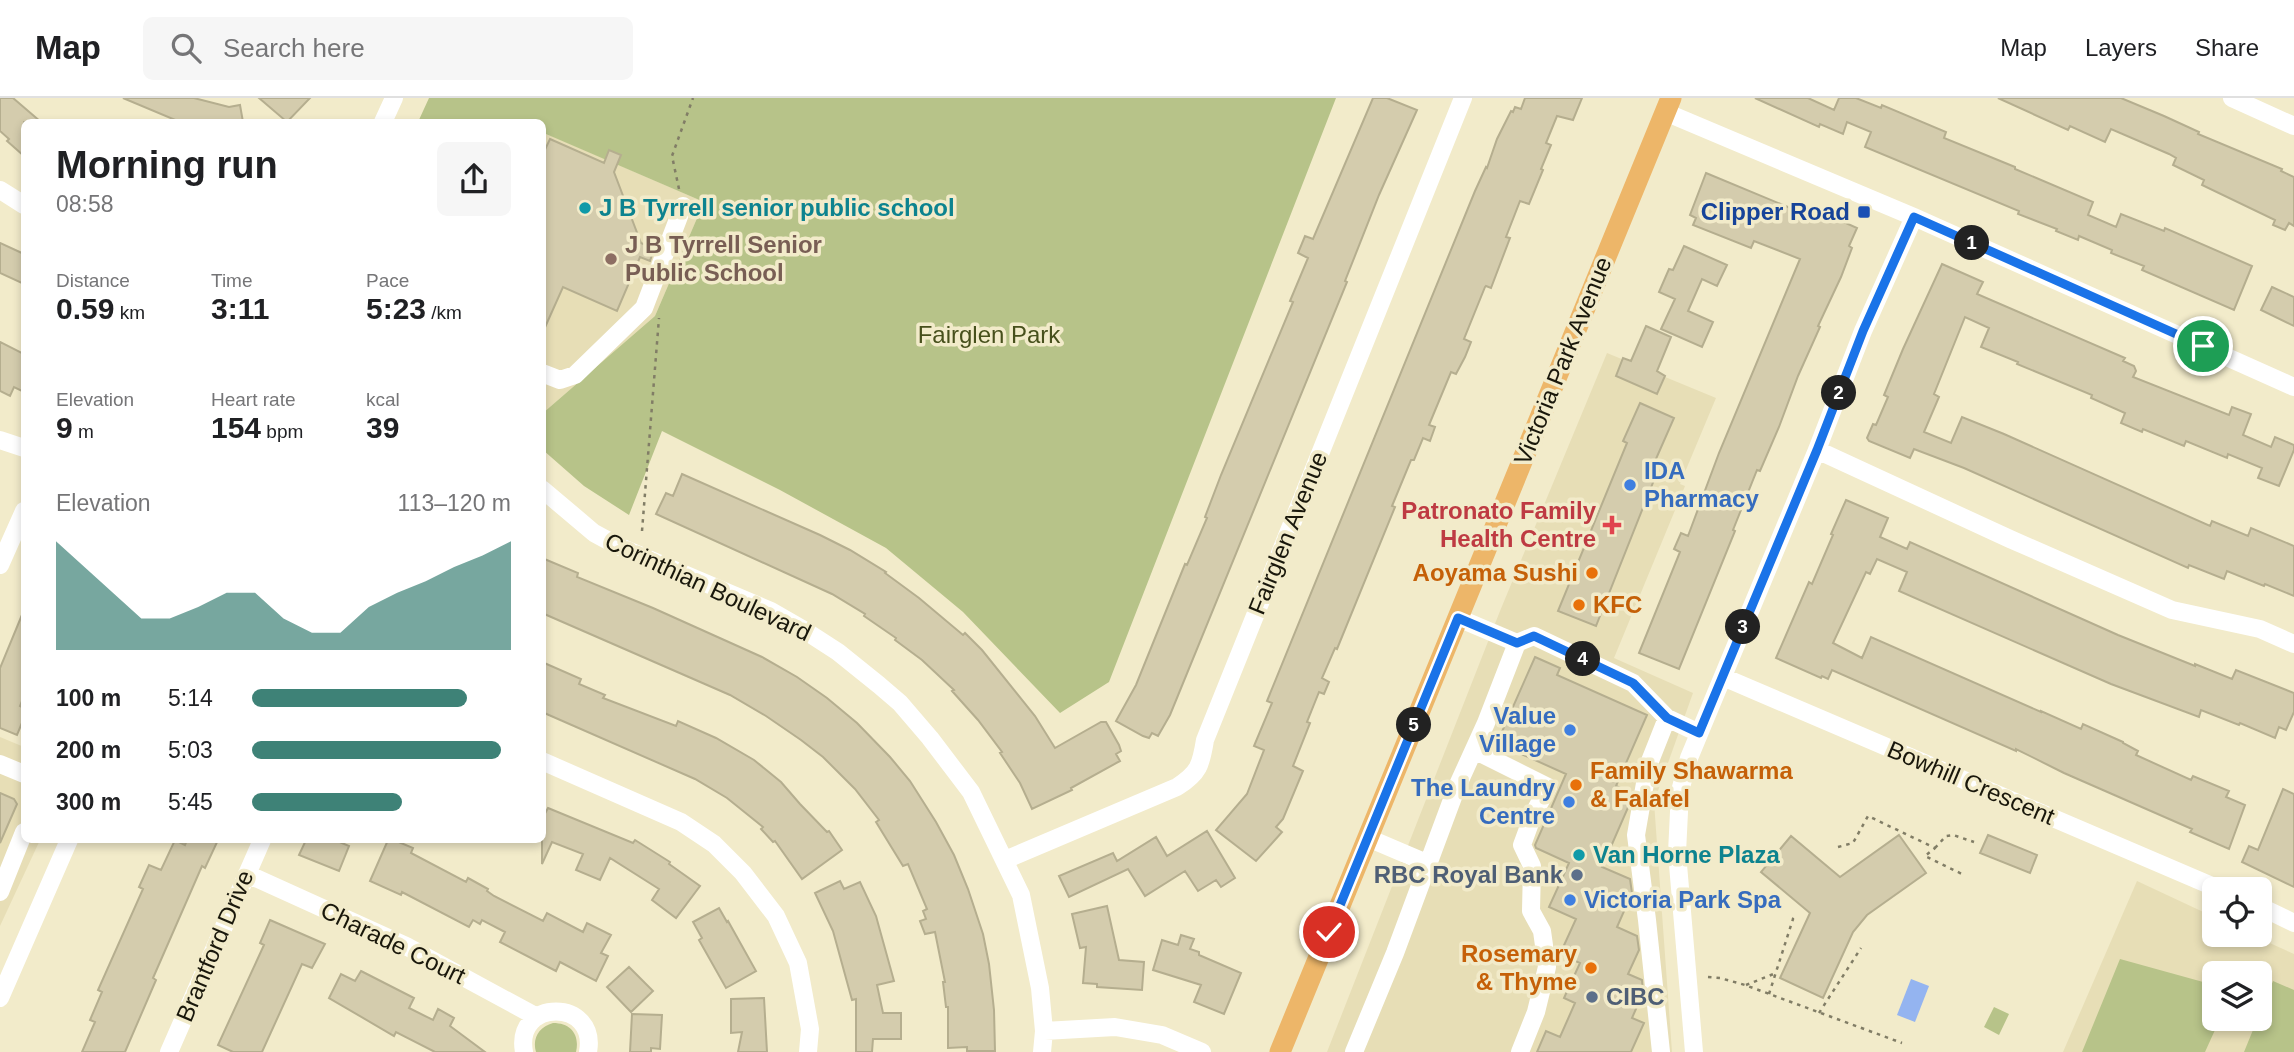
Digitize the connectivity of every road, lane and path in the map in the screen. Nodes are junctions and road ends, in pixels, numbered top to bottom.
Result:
1 (394, 98) edge
2 (693, 98) edge
3 (1462, 98) edge
4 (2232, 98) edge
5 (1668, 105) edge
6 (384, 119) edge
7 (2294, 126) edge
8 (0, 190) edge
9 (21, 203) edge
10 (683, 206) joint
11 (1914, 217) junction
12 (659, 311) dead end
13 (546, 375) edge
14 (2294, 387) edge
15 (0, 440) edge
16 (21, 447) edge
17 (1817, 450) junction
18 (546, 492) edge
19 (21, 518) edge
20 (642, 531) dead end
21 (0, 565) edge
22 (1458, 618) junction
23 (1517, 643) junction
24 (2294, 643) edge
25 (1723, 677) junction
26 (1667, 718) junction
27 (1699, 733) junction
28 (1474, 750) junction
29 (546, 763) edge
30 (0, 764) edge
31 (21, 773) edge
32 (1368, 838) junction
33 (21, 840) edge
34 (1974, 842) dead end
35 (68, 843) edge
36 (260, 843) edge
37 (1838, 847) dead end
38 (1935, 848) junction
39 (1005, 860) junction
40 (1429, 864) junction
41 (247, 874) junction
42 (1962, 874) dead end
43 (2202, 882) edge
44 (0, 892) edge
45 (2272, 912) edge
46 (1788, 917) dead end
47 (2294, 923) edge
48 (1861, 948) dead end
49 (1776, 973) junction
50 (1708, 977) dead end
51 (1745, 985) junction
52 (1769, 994) junction
53 (0, 998) edge
54 (1819, 1013) junction
55 (537, 1017) junction
56 (1044, 1031) junction
57 (1902, 1043) dead end
58 (169, 1052) edge
59 (524, 1052) edge
60 (588, 1052) edge
61 (808, 1052) edge
62 (1042, 1052) edge
63 (1202, 1052) edge
64 (1280, 1052) edge
65 (1354, 1052) edge
66 (1520, 1052) edge
67 (1661, 1052) edge
68 (1694, 1052) edge

1 - 6 street
2 - 10 path
3 - 39 street, Fairglen Avenue
4 - 7 street
5 - 11 street
5 - 22 main road, Victoria Park Avenue
8 - 9 street
10 - 13 street
11 - 14 street
11 - 17 street
12 - 20 path
15 - 16 street
17 - 24 street
17 - 25 street
18 - 39 street, Corinthian Boulevard
19 - 21 street
22 - 23 street
22 - 32 main road, Victoria Park Avenue
23 - 26 street
23 - 28 street
25 - 27 street
25 - 43 street, Bowhill Crescent
26 - 27 street
26 - 67 street
27 - 68 street
28 - 40 street
28 - 66 street
29 - 61 street
30 - 31 street
32 - 40 street
32 - 64 main road, Victoria Park Avenue
33 - 44 street
34 - 38 path
35 - 53 street
36 - 41 street, Brantford Drive
37 - 38 path
38 - 42 path
39 - 56 street, Corinthian Boulevard
40 - 65 street
41 - 55 street, Charade Court
41 - 58 street, Brantford Drive
45 - 47 street
46 - 49 path
48 - 54 path
49 - 51 path
49 - 52 path
50 - 51 path
51 - 52 path
52 - 54 path
54 - 57 path
55 - 59 street
55 - 60 street
56 - 62 street, Corinthian Boulevard
56 - 63 street

